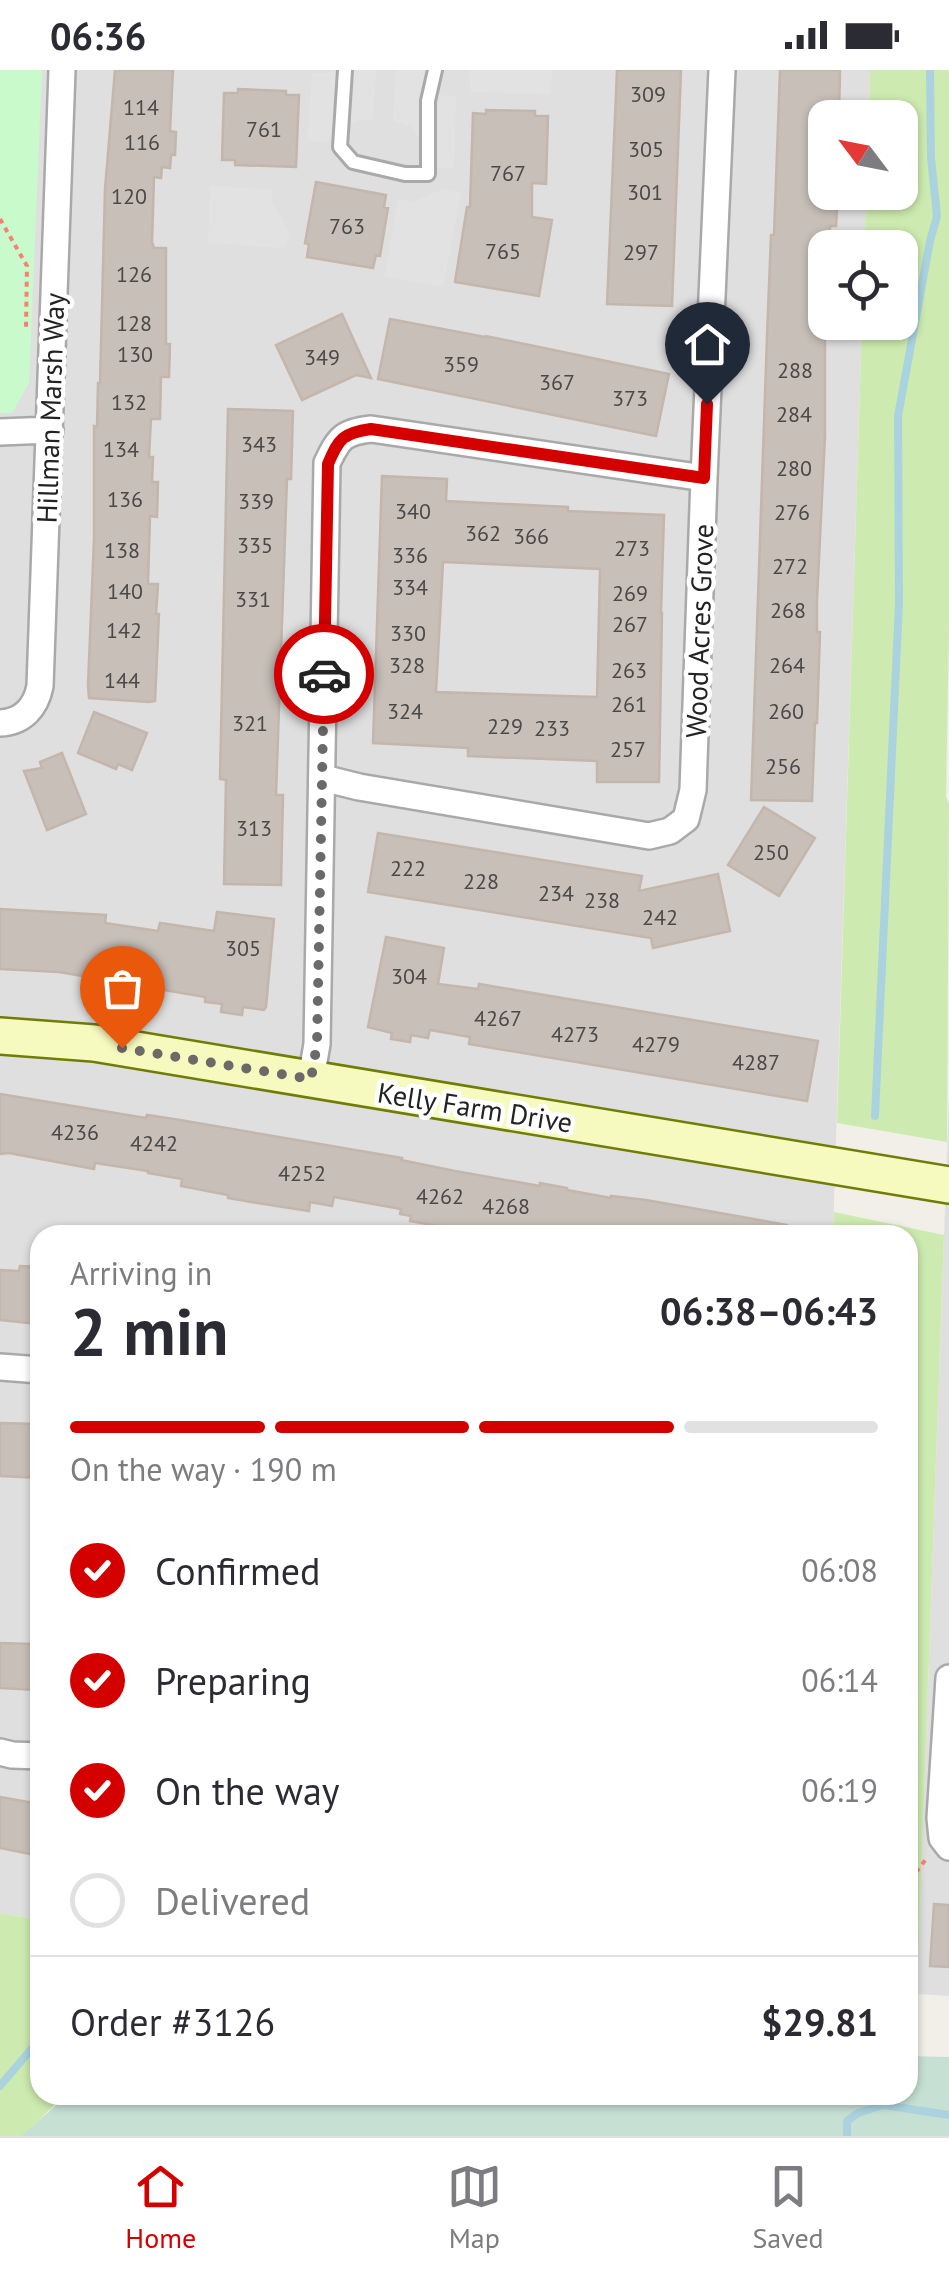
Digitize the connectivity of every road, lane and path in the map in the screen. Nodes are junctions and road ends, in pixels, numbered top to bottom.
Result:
1 (62, 70) edge
2 (345, 70) edge
3 (436, 70) edge
4 (722, 70) edge
5 (0, 218) edge
6 (26, 343) dead end
7 (50, 430) junction
8 (0, 432) edge
9 (704, 478) junction
10 (0, 723) edge
11 (323, 778) junction
12 (0, 1036) edge
13 (311, 1079) junction
14 (949, 1185) edge
15 (0, 1367) edge
16 (30, 1369) edge
17 (949, 1678) edge
18 (0, 1752) edge
19 (30, 1756) edge
20 (946, 1842) edge
21 (918, 1871) edge

1 - 7 street, Hillman Marsh Way
2 - 3 lane
4 - 9 street, Wood Acres Grove
5 - 6 path
7 - 8 street
7 - 10 street, Hillman Marsh Way
9 - 11 street
9 - 11 street, Wood Acres Grove
11 - 13 street
12 - 13 street, Kelly Farm Drive
13 - 14 street, Kelly Farm Drive
15 - 16 street
17 - 20 street
18 - 19 street
20 - 21 path

